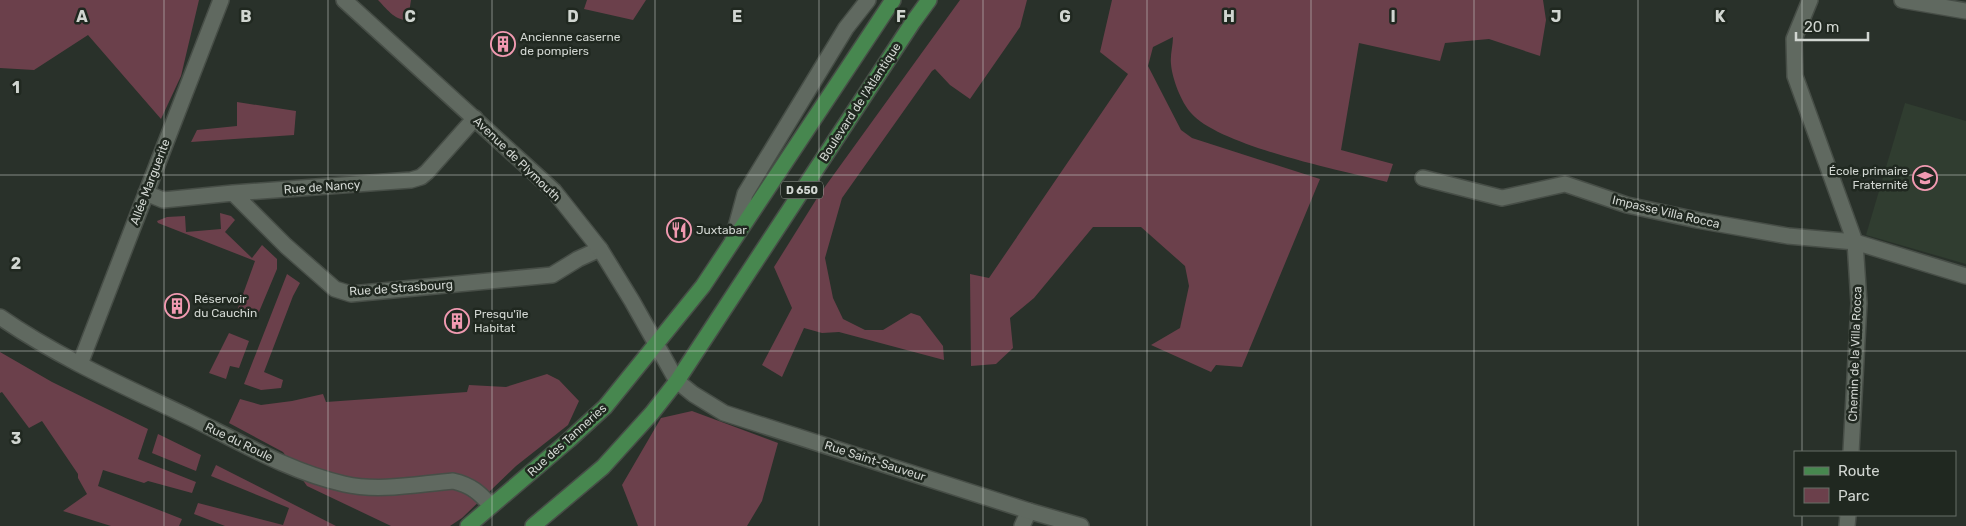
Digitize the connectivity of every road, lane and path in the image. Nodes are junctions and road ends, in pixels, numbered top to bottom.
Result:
1 (221, 0) edge
2 (344, 0) edge
3 (868, 0) edge
4 (893, 0) edge
5 (929, 0) edge
6 (1810, 0) edge
7 (1902, 0) edge
8 (1966, 11) edge
9 (475, 118) junction
10 (1423, 178) dead end
11 (146, 193) junction
12 (233, 193) junction
13 (1855, 242) junction
14 (732, 243) junction
15 (600, 249) junction
16 (1966, 276) edge
17 (0, 317) edge
18 (656, 345) junction
19 (80, 364) junction
20 (677, 381) junction
21 (1851, 451) edge
22 (492, 506) junction
23 (1029, 511) junction
24 (468, 526) edge
25 (533, 526) edge
26 (1022, 526) edge
27 (1081, 526) edge

1 - 11 street, Allée Marguerite
2 - 9 street, Avenue de Plymouth
3 - 14 street
4 - 14 main road, D 650
5 - 20 main road, Boulevard de l'Atlantique / D 650
6 - 13 street, Chemin de la Villa Rocca
7 - 8 street
9 - 12 street, Rue de Nancy
9 - 15 street, Avenue de Plymouth
10 - 13 street, Impasse Villa Rocca
11 - 12 street, Rue de Nancy
11 - 19 street, Allée Marguerite
12 - 15 street, Rue de Strasbourg
13 - 16 street, Impasse Villa Rocca
13 - 21 street, Chemin de la Villa Rocca
14 - 18 main road, D 650
15 - 18 street, Avenue de Plymouth
17 - 19 street, Rue du Roule
18 - 20 street, Avenue de Plymouth
18 - 22 main road, Rue des Tanneries / D 650
19 - 22 street, Rue du Roule
20 - 23 street, Rue Saint-Sauveur
20 - 25 main road, D 650
22 - 24 main road, Rue des Tanneries / D 650
23 - 26 street
23 - 27 street, Rue Saint-Sauveur

